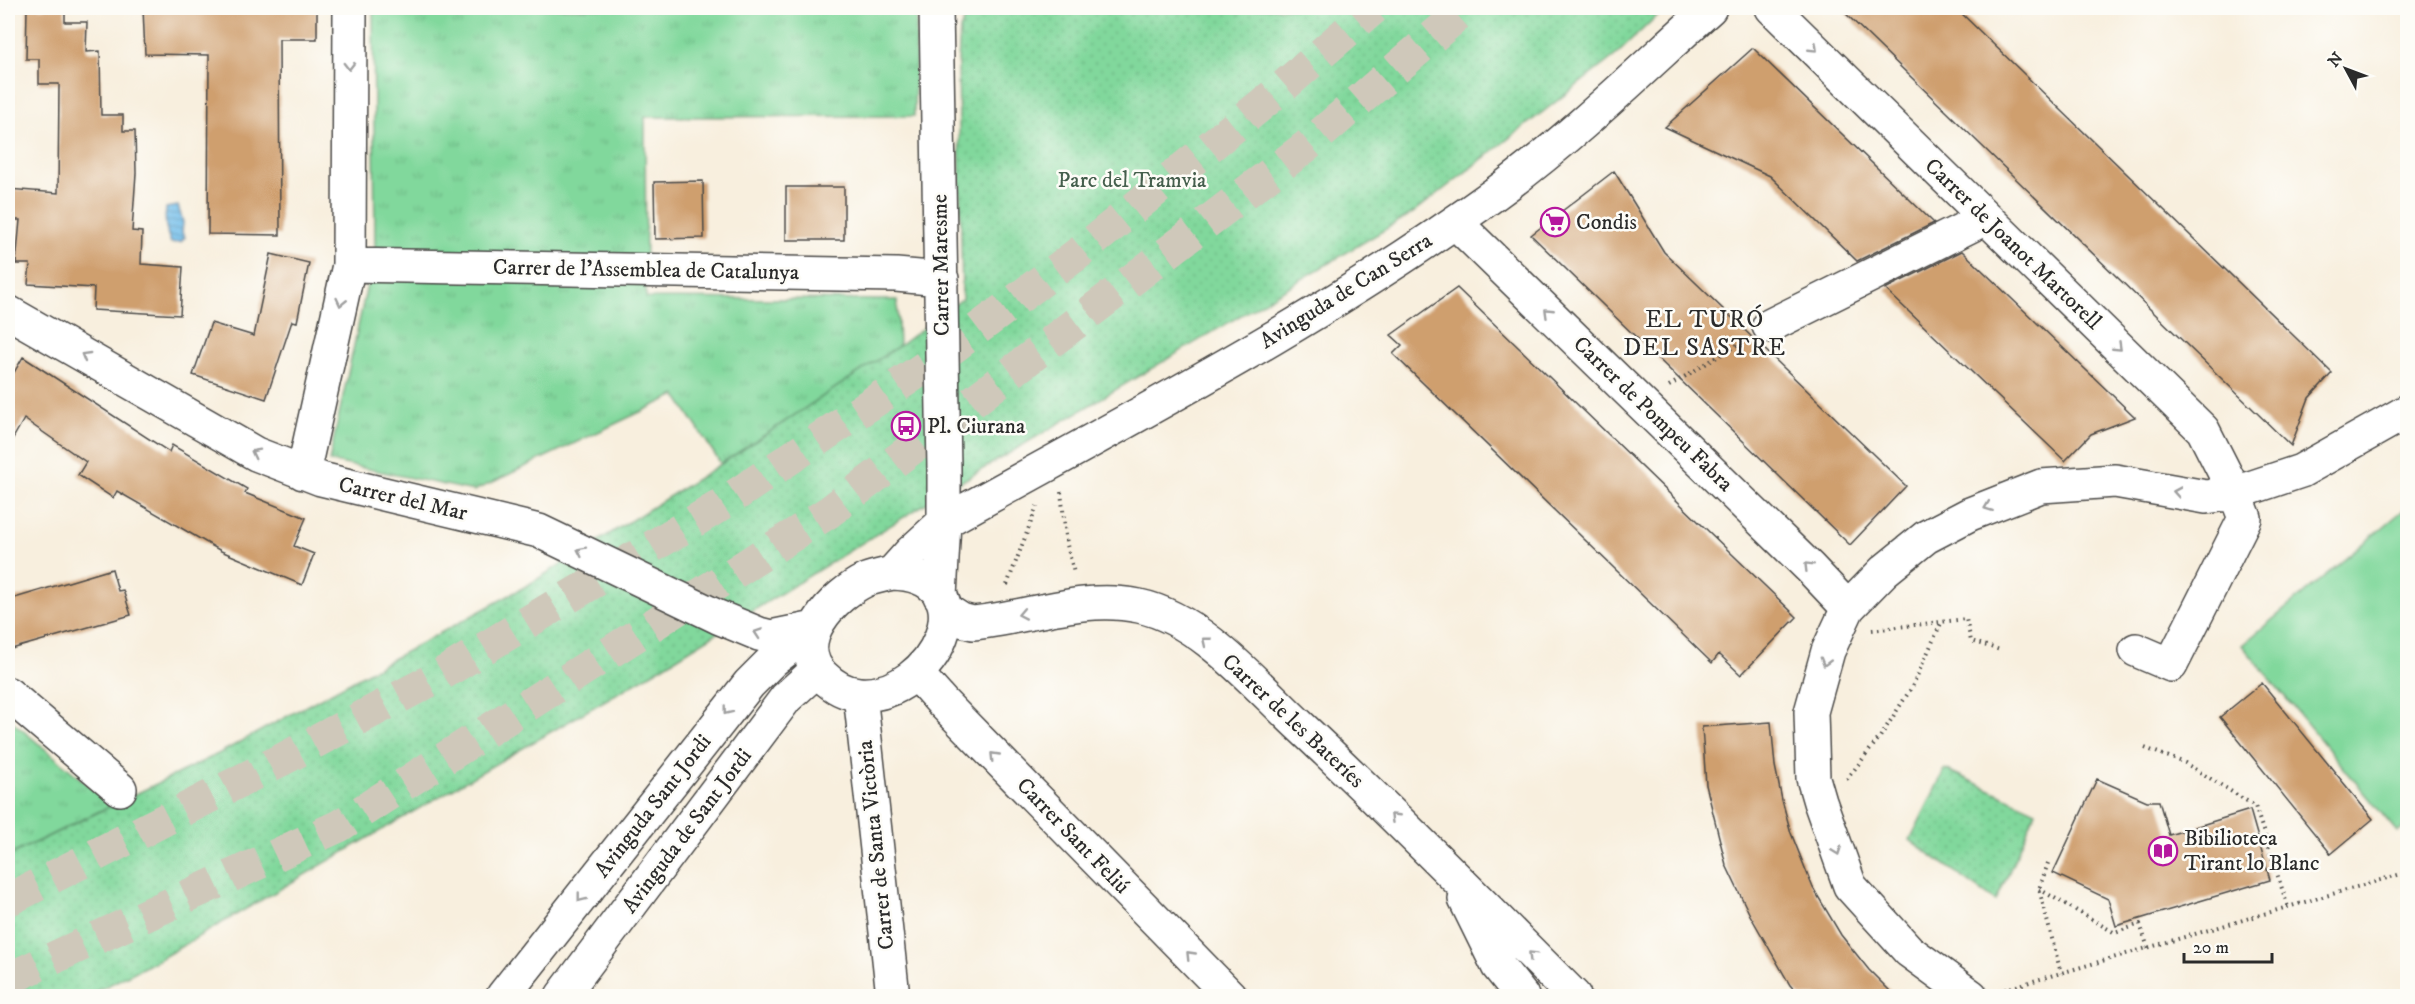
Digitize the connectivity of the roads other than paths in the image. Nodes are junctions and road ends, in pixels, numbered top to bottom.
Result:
1 (350, 8) edge
2 (936, 8) edge
3 (1710, 8) edge
4 (1772, 8) edge
5 (1986, 218) junction
6 (1455, 222) junction
7 (349, 265) junction
8 (942, 279) junction
9 (8, 312) edge
10 (1769, 327) road end
11 (2408, 411) edge
12 (303, 473) junction
13 (2235, 493) junction
14 (944, 522) junction
15 (892, 573) junction
16 (944, 603) junction
17 (1842, 621) junction
18 (815, 628) junction
19 (2136, 650) dead end
20 (817, 670) junction
21 (917, 674) junction
22 (8, 694) edge
23 (860, 694) junction
24 (120, 789) dead end
25 (1454, 875) junction
26 (1982, 995) edge
27 (503, 996) edge
28 (562, 996) edge
29 (893, 996) edge
30 (1230, 996) edge
31 (1522, 996) edge
32 (1574, 996) edge

1 -> 7 street
2 - 8 street, Carrer Maresme
3 - 6 street, Avinguda de Can Serra
4 -> 5 street, Carrer de Joanot Martorell
5 - 10 street
5 -> 13 street, Carrer de Joanot Martorell
6 - 14 street, Avinguda de Can Serra
17 -> 6 street, Carrer de Pompeu Fabra
7 - 8 street, Carrer de l'Assemblea de Catalunya
7 -> 12 street
8 - 14 street, Carrer Maresme
12 -> 9 street, Carrer del Mar
11 - 13 street
18 -> 12 street, Carrer del Mar
13 -> 17 street
13 - 19 street, Carrer de Joanot Martorell
14 - 15 street
14 - 16 street, Carrer Maresme
15 - 16 street
15 - 18 street
16 - 21 street
25 -> 16 street, Carrer de les Bateríes
17 -> 26 street
18 - 20 street
18 -> 27 street, Avinguda Sant Jordi
20 - 23 street
20 - 28 street, Avinguda de Sant Jordi
21 - 23 street
30 -> 21 street, Carrer Sant Feliú
22 - 24 street
23 - 29 street, Carrer de Santa Victòria
25 - 31 street
32 -> 25 street, Carrer de les Bateríes

